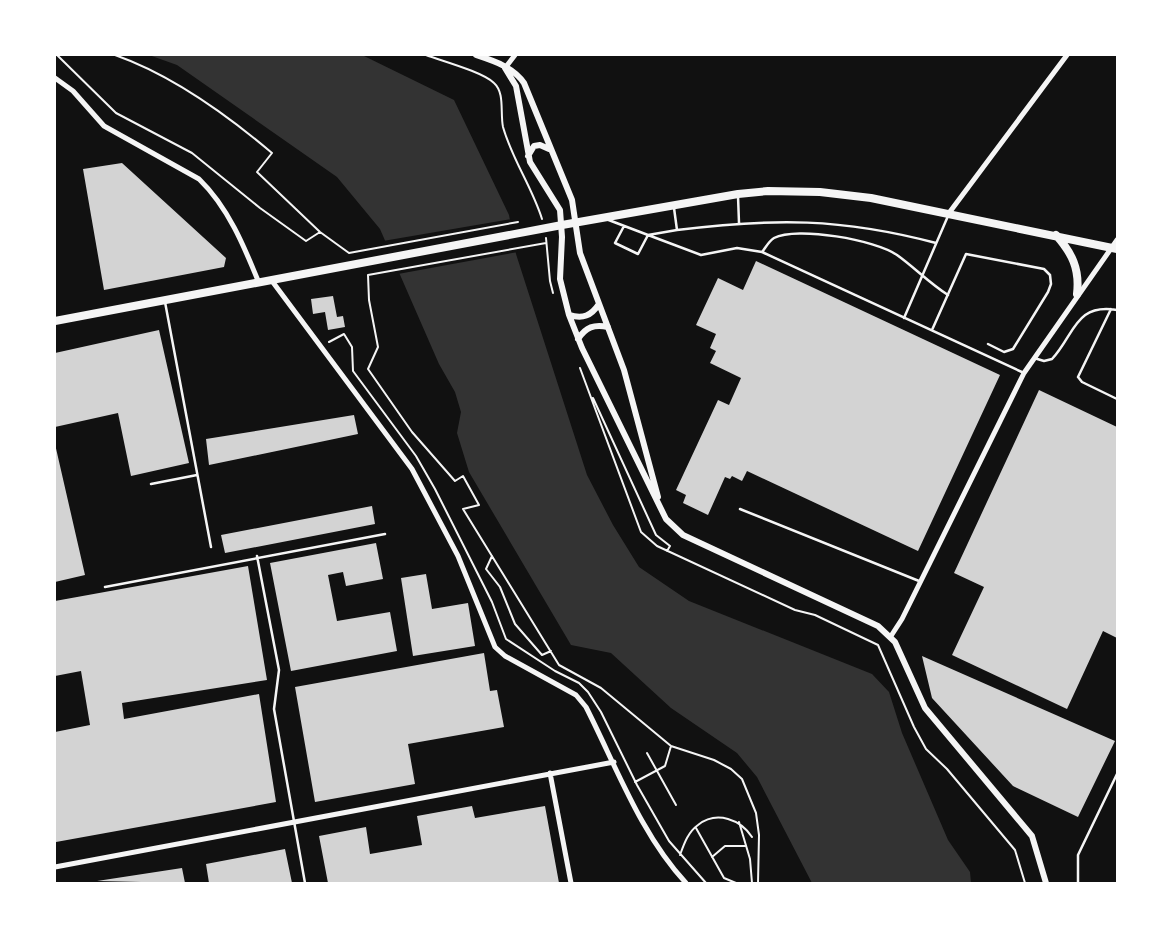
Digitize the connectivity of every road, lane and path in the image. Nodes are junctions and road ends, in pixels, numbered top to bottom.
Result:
1 (57, 55) edge
2 (115, 55) edge
3 (426, 55) edge
4 (476, 55) edge
5 (515, 55) edge
6 (1066, 55) edge
7 (505, 68) junction
8 (55, 78) edge
9 (550, 150) junction
10 (528, 156) junction
11 (738, 194) junction
12 (674, 204) junction
13 (949, 213) junction
14 (603, 218) junction
15 (575, 223) junction
16 (739, 223) junction
17 (510, 224) dead end
18 (562, 225) junction
19 (624, 226) junction
20 (545, 228) junction
21 (677, 230) junction
22 (320, 232) junction
23 (648, 235) junction
24 (1056, 235) junction
25 (1117, 240) edge
26 (546, 243) junction
27 (936, 243) junction
28 (1114, 248) edge
29 (762, 252) junction
30 (922, 277) junction
31 (272, 281) junction
32 (259, 283) junction
33 (948, 294) junction
34 (1077, 294) junction
35 (165, 301) junction
36 (556, 302) dead end
37 (599, 304) junction
38 (1111, 309) junction
39 (1117, 310) edge
40 (569, 315) junction
41 (904, 318) junction
42 (55, 321) edge
43 (608, 327) junction
44 (932, 330) junction
45 (578, 339) junction
46 (988, 344) dead end
47 (322, 346) junction
48 (1033, 358) junction
49 (580, 365) dead end
50 (1024, 373) junction
51 (586, 384) junction
52 (1117, 399) edge
53 (198, 475) junction
54 (151, 484) dead end
55 (740, 509) dead end
56 (662, 512) junction
57 (385, 534) dead end
58 (211, 547) dead end
59 (667, 551) junction
60 (257, 556) junction
61 (492, 556) junction
62 (920, 582) junction
63 (105, 587) dead end
64 (890, 636) junction
65 (551, 652) junction
66 (671, 746) junction
67 (647, 753) dead end
68 (614, 762) junction
69 (656, 771) junction
70 (550, 773) junction
71 (1117, 774) edge
72 (635, 782) junction
73 (676, 805) dead end
74 (293, 821) junction
75 (739, 822) junction
76 (696, 828) junction
77 (752, 837) dead end
78 (746, 846) junction
79 (680, 855) junction
80 (712, 857) junction
81 (55, 866) edge
82 (306, 883) edge
83 (571, 883) edge
84 (686, 883) edge
85 (706, 883) edge
86 (736, 883) edge
87 (752, 883) edge
88 (758, 883) edge
89 (1025, 883) edge
90 (1046, 883) edge
91 (1078, 883) edge

1 - 22 path
2 - 22 path
3 - 20 path
4 - 7 street
5 - 7 street
6 - 13 street
7 - 9 street
7 - 10 street
8 - 32 street
9 - 10 street
9 - 15 street
10 - 18 street
11 - 12 main road
11 - 13 main road
11 - 16 lane
12 - 14 main road
12 - 21 lane
13 - 24 main road
13 - 27 lane
14 - 15 main road
14 - 19 lane
15 - 18 main road
15 - 37 street
16 - 21 lane
16 - 27 lane
17 - 22 path
18 - 20 main road
18 - 40 street
19 - 23 lane
19 - 23 lane
20 - 26 path
20 - 31 main road
21 - 23 lane
23 - 29 lane
24 - 28 main road
24 - 34 main road
25 - 28 street
26 - 36 path
26 - 61 path
27 - 30 lane
28 - 34 street
29 - 30 lane
29 - 41 lane
30 - 33 lane
30 - 41 lane
31 - 32 main road
31 - 47 street
32 - 35 main road
33 - 44 lane
33 - 46 lane
34 - 48 street
35 - 42 main road
35 - 53 lane
37 - 40 street
37 - 43 street
38 - 39 lane
38 - 48 lane
38 - 52 lane
40 - 45 street
41 - 44 lane
43 - 45 street
43 - 56 street
44 - 50 lane
45 - 56 street
47 - 68 street
47 - 72 path
48 - 50 street
49 - 51 path
50 - 62 street
51 - 59 path
51 - 59 path
53 - 54 lane
53 - 58 lane
55 - 62 lane
56 - 64 street
57 - 60 lane
59 - 89 path
60 - 63 lane
60 - 74 lane
61 - 65 path
61 - 65 path
62 - 64 street
64 - 90 street
65 - 66 path
66 - 69 path
66 - 88 path
67 - 69 path
68 - 70 street
68 - 84 street
69 - 72 path
69 - 73 path
70 - 74 street
70 - 83 street
71 - 91 lane
72 - 79 path
74 - 81 street
74 - 82 lane
75 - 76 path
75 - 77 path
75 - 78 path
76 - 79 path
76 - 80 path
78 - 80 path
78 - 87 path
79 - 85 path
80 - 86 path

